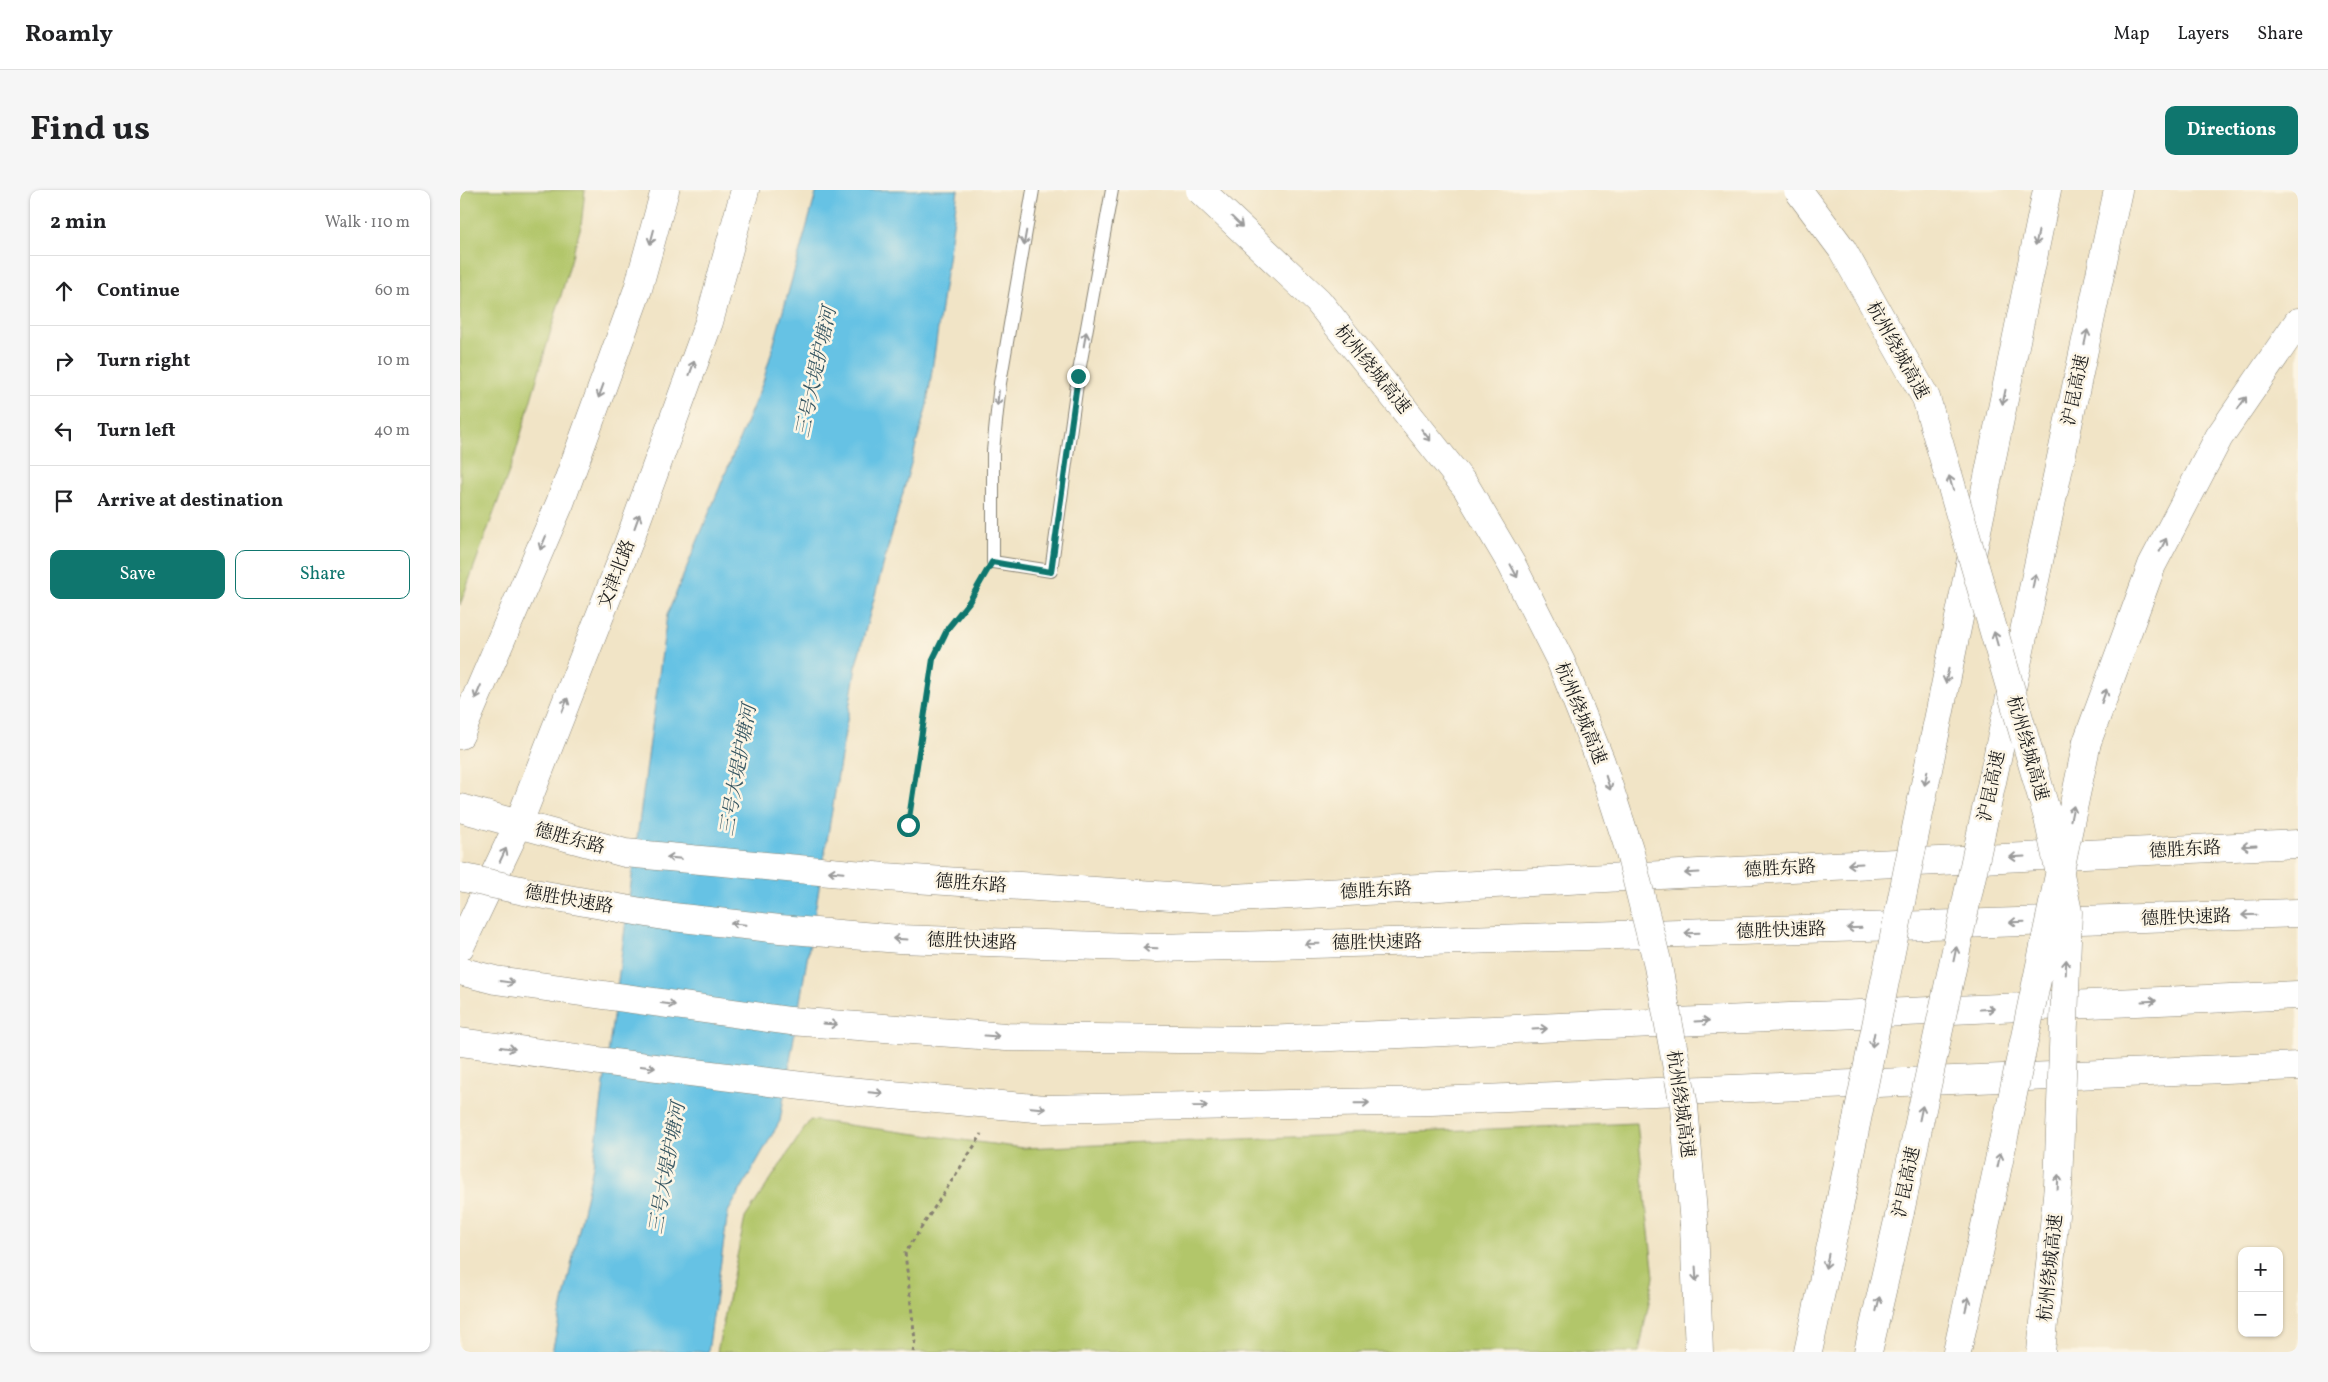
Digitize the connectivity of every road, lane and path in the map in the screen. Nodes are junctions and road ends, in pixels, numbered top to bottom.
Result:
1 (665, 190) edge
2 (745, 190) edge
3 (1033, 190) edge
4 (1112, 190) edge
5 (1200, 190) edge
6 (1798, 190) edge
7 (2047, 190) edge
8 (2118, 190) edge
9 (2298, 322) edge
10 (992, 562) junction
11 (460, 735) edge
12 (460, 808) edge
13 (518, 824) junction
14 (908, 825) dead end
15 (2298, 844) edge
16 (460, 876) edge
17 (2298, 913) edge
18 (460, 947) edge
19 (460, 971) edge
20 (2298, 995) edge
21 (460, 1042) edge
22 (2298, 1066) edge
23 (1001, 1104) junction
24 (912, 1352) edge
25 (1699, 1352) edge
26 (1808, 1352) edge
27 (1868, 1352) edge
28 (1957, 1352) edge
29 (2041, 1352) edge

1 -> 11 main road
13 -> 2 main road, 文津北路
3 -> 10 lane
10 -> 4 lane
5 -> 25 main road, 杭州绕城高速, bridge
29 -> 6 main road, 杭州绕城高速, bridge
7 -> 26 main road, bridge
27 -> 8 main road, 沪昆高速, bridge
28 -> 9 main road, bridge
10 - 14 path
12 - 13 main road, 德胜东路
15 -> 13 main road, 德胜东路
18 -> 13 main road, 文津北路
17 -> 16 main road, 德胜快速路, bridge
19 -> 20 main road
21 -> 23 main road
23 -> 22 main road
23 - 24 path

